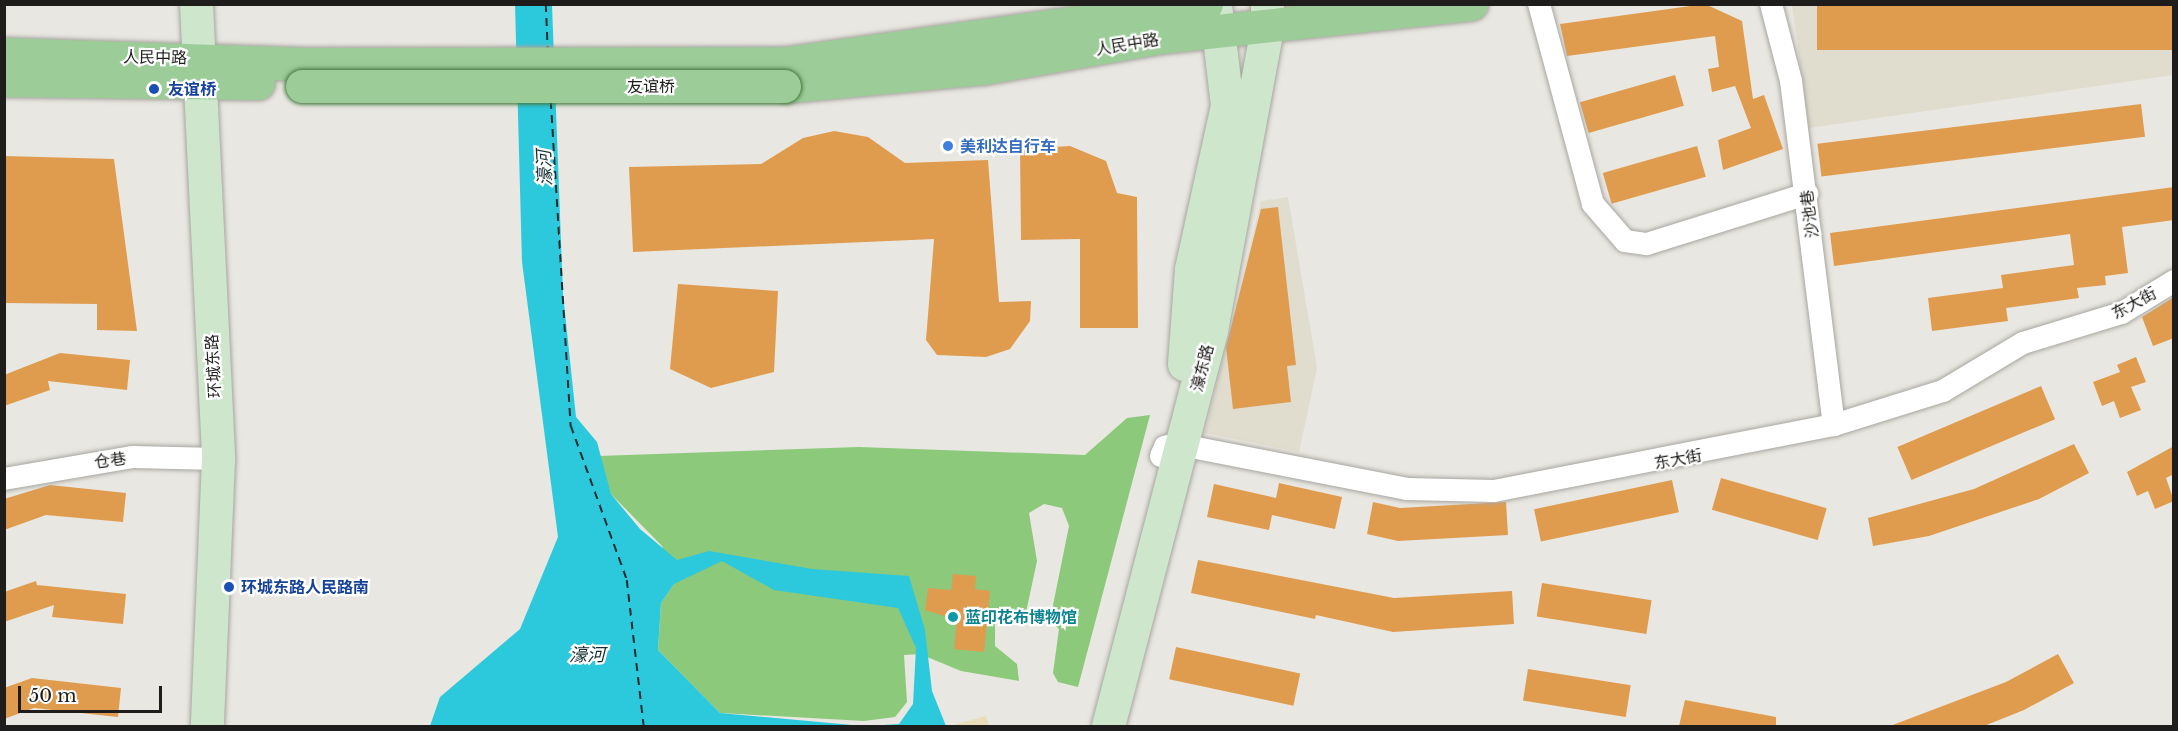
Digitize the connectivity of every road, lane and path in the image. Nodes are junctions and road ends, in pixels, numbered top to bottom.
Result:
1 (196, 4) edge
2 (1206, 4) edge
3 (1471, 4) edge
4 (1539, 4) edge
5 (1771, 4) edge
6 (1267, 17) edge
7 (1217, 19) edge
8 (4, 54) edge
9 (197, 70) junction
10 (785, 74) junction
11 (304, 75) joint
12 (4, 80) edge
13 (1807, 194) junction
14 (2174, 281) edge
15 (1834, 425) junction
16 (1172, 451) junction
17 (218, 459) junction
18 (4, 479) edge
19 (207, 726) edge
20 (1091, 726) edge
21 (1108, 726) edge

1 - 9 main road, 环城东路
2 - 10 main road, 人民中路
3 - 6 main road, 人民中路
4 - 13 street
5 - 13 street, 沙池巷
6 - 7 main road, 人民中路
6 - 16 main road, 濠东路
7 - 10 main road, 人民中路
7 - 16 main road, 濠东路
8 - 9 main road, 人民中路
9 - 11 main road, 人民中路
9 - 12 main road, 人民中路
9 - 17 main road, 环城东路
10 - 11 main road, 友谊桥, bridge
13 - 15 street, 沙池巷
14 - 15 street, 东大街
15 - 16 street, 东大街
16 - 20 main road, 濠东路
16 - 21 main road, 濠东路
17 - 18 street, 仓巷
17 - 19 main road, 环城东路

